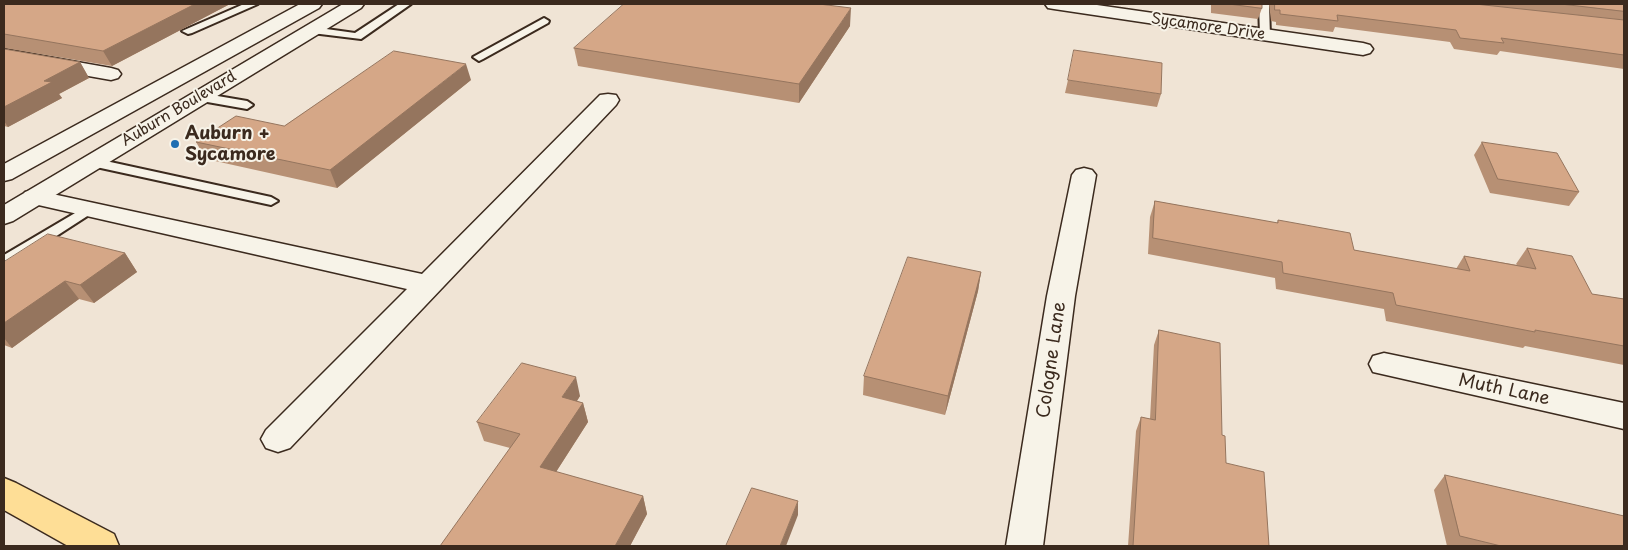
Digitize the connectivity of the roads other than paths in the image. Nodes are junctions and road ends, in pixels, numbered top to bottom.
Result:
1 (253, 4) edge
2 (312, 4) edge
3 (355, 4) edge
4 (406, 4) edge
5 (1054, 4) edge
6 (1264, 4) edge
7 (544, 21) dead end
8 (312, 30) junction
9 (188, 31) dead end
10 (1266, 35) junction
11 (1363, 49) dead end
12 (4, 55) edge
13 (479, 57) dead end
14 (111, 74) dead end
15 (200, 97) junction
16 (608, 100) dead end
17 (247, 105) dead end
18 (92, 162) junction
19 (4, 174) edge
20 (1084, 175) dead end
21 (34, 197) junction
22 (271, 201) dead end
23 (87, 210) junction
24 (4, 216) edge
25 (4, 262) edge
26 (429, 285) junction
27 (1384, 364) dead end
28 (1624, 416) edge
29 (278, 439) dead end
30 (4, 493) edge
31 (101, 546) edge
32 (1024, 546) edge

1 - 9 lane
2 - 19 street, Auburn Boulevard
3 - 8 street, Auburn Boulevard
4 - 8 lane
5 - 10 street, Sycamore Drive
6 - 10 lane
7 - 13 lane
8 - 15 street, Auburn Boulevard
10 - 11 street, Sycamore Drive
12 - 14 street
15 - 17 lane
15 - 18 street, Auburn Boulevard
16 - 26 street
18 - 21 street, Auburn Boulevard
18 - 22 lane
20 - 32 street, Cologne Lane
21 - 23 street
21 - 24 street, Auburn Boulevard
23 - 25 lane
23 - 26 street
26 - 29 street
27 - 28 street, Muth Lane
30 - 31 main road

